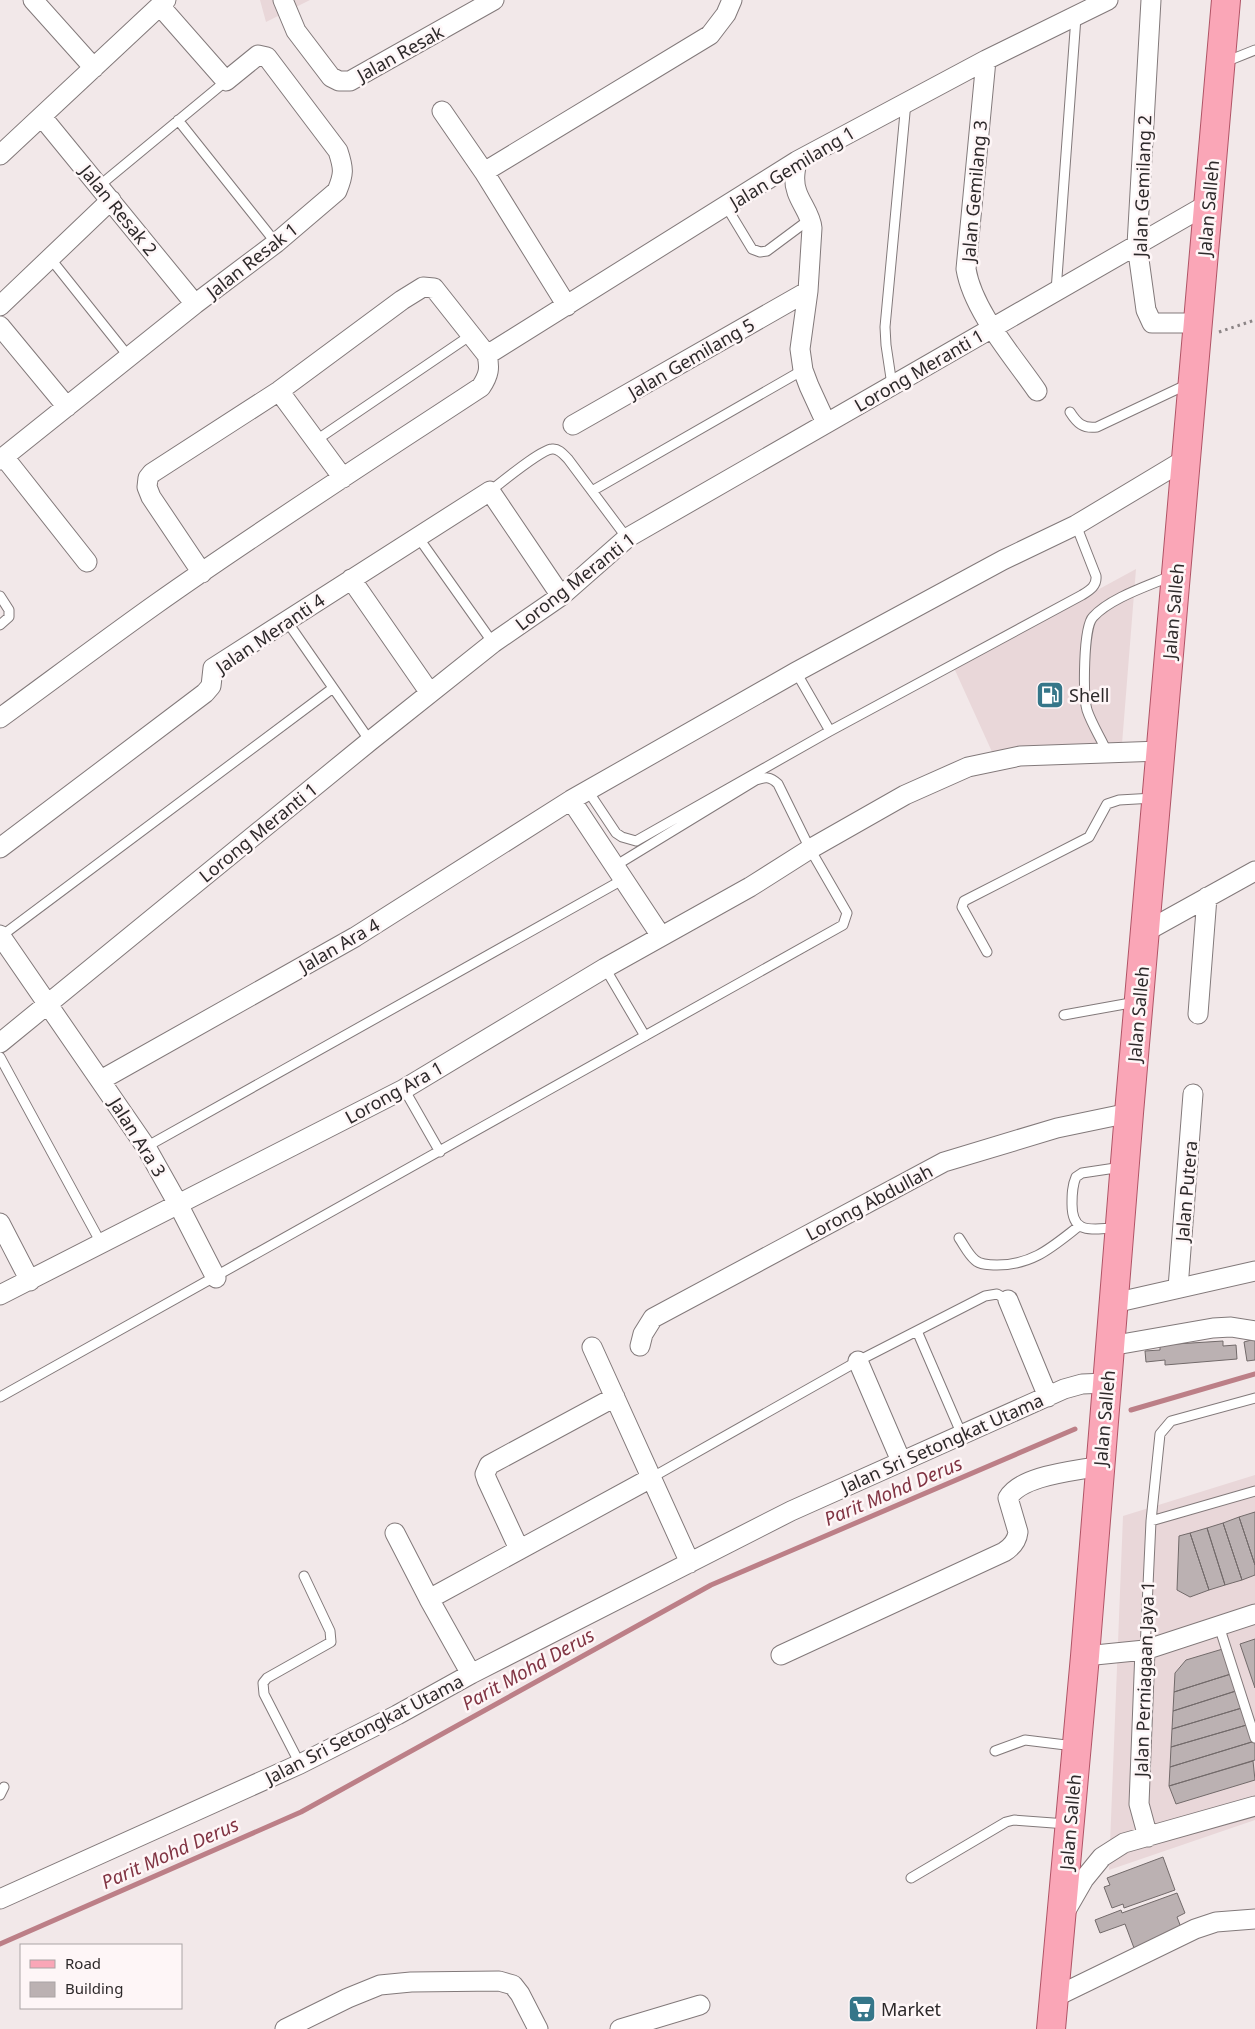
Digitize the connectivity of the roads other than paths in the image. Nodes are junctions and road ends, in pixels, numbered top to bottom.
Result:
1 (33, 0) edge
2 (283, 0) edge
3 (494, 0) edge
4 (732, 0) edge
5 (1108, 0) edge
6 (1151, 0) edge
7 (1226, 0) edge
8 (163, 3) edge
9 (1076, 17) junction
10 (1255, 50) edge
11 (986, 60) junction
12 (1221, 64) junction
13 (94, 68) junction
14 (226, 81) junction
15 (906, 102) junction
16 (442, 111) dead end
17 (42, 117) junction
18 (178, 120) junction
19 (3, 146) edge
20 (797, 161) junction
21 (484, 172) junction
22 (105, 193) junction
23 (1208, 204) junction
24 (726, 206) junction
25 (810, 219) junction
26 (276, 243) junction
27 (1137, 245) junction
28 (50, 258) junction
29 (808, 291) junction
30 (1056, 291) junction
31 (195, 304) junction
32 (0, 306) edge
33 (567, 306) junction
34 (0, 326) edge
35 (993, 327) junction
36 (1197, 330) junction
37 (470, 335) junction
38 (487, 355) junction
39 (129, 357) junction
40 (803, 370) junction
41 (1193, 382) junction
42 (892, 385) junction
43 (279, 391) junction
44 (1037, 391) dead end
45 (67, 407) junction
46 (1070, 412) dead end
47 (826, 423) junction
48 (573, 425) dead end
49 (315, 440) junction
50 (1, 456) edge
51 (1186, 459) junction
52 (343, 478) junction
53 (490, 491) junction
54 (592, 491) junction
55 (1076, 525) junction
56 (418, 537) junction
57 (627, 538) junction
58 (87, 562) dead end
59 (202, 573) junction
60 (1176, 573) junction
61 (351, 579) junction
62 (0, 596) edge
63 (562, 596) junction
64 (286, 620) junction
65 (0, 625) edge
66 (494, 643) junction
67 (796, 672) junction
68 (333, 688) junction
69 (430, 693) junction
70 (0, 718) edge
71 (830, 731) junction
72 (370, 741) junction
73 (1161, 751) junction
74 (1107, 752) junction
75 (588, 791) junction
76 (1157, 798) junction
77 (571, 800) junction
78 (0, 848) edge
79 (810, 848) junction
80 (1255, 871) edge
81 (619, 872) junction
82 (1207, 897) junction
83 (1145, 932) junction
84 (0, 936) edge
85 (661, 936) junction
86 (987, 952) dead end
87 (605, 968) junction
88 (1139, 1001) junction
89 (46, 1004) junction
90 (1198, 1014) dead end
91 (1064, 1015) dead end
92 (646, 1036) junction
93 (0, 1044) edge
94 (0, 1057) edge
95 (102, 1080) junction
96 (404, 1088) junction
97 (1193, 1094) dead end
98 (1129, 1112) junction
99 (146, 1147) junction
100 (440, 1152) junction
101 (1125, 1166) junction
102 (178, 1204) junction
103 (0, 1223) edge
104 (1079, 1226) junction
105 (1120, 1228) junction
106 (959, 1238) dead end
107 (100, 1243) junction
108 (1255, 1271) edge
109 (216, 1278) junction
110 (30, 1281) junction
111 (1178, 1288) junction
112 (0, 1295) edge
113 (1008, 1300) joint
114 (1114, 1303) junction
115 (917, 1331) junction
116 (1255, 1331) edge
117 (640, 1346) dead end
118 (1110, 1346) junction
119 (592, 1347) dead end
120 (858, 1361) junction
121 (1107, 1383) junction
122 (1048, 1396) junction
123 (0, 1397) edge
124 (614, 1397) junction
125 (1255, 1398) edge
126 (962, 1435) junction
127 (901, 1461) junction
128 (1100, 1466) junction
129 (651, 1478) junction
130 (1255, 1492) edge
131 (1151, 1521) junction
132 (395, 1533) dead end
133 (519, 1549) junction
134 (690, 1563) junction
135 (304, 1576) dead end
136 (429, 1599) junction
137 (1255, 1614) edge
138 (1219, 1626) junction
139 (1145, 1650) junction
140 (780, 1655) dead end
141 (1085, 1656) junction
142 (471, 1674) junction
143 (1251, 1714) edge
144 (1255, 1738) edge
145 (1076, 1747) junction
146 (995, 1752) dead end
147 (300, 1764) junction
148 (1255, 1806) edge
149 (1070, 1825) junction
150 (1148, 1837) junction
151 (912, 1878) dead end
152 (0, 1899) edge
153 (1255, 1919) edge
154 (1061, 1921) junction
155 (1053, 1998) junction
156 (700, 2005) dead end
157 (285, 2029) edge
158 (538, 2029) edge
159 (620, 2029) edge
160 (1051, 2029) edge

1 - 13 street
2 - 3 street, Jalan Resak
4 - 21 street
5 - 9 street, Jalan Gemilang 1
6 - 27 street, Jalan Gemilang 2
7 - 12 main road, Jalan Salleh
8 - 13 street
8 - 14 street
9 - 11 street, Jalan Gemilang 1
9 - 30 lane
10 - 12 lane
11 - 15 street, Jalan Gemilang 1
11 - 35 street, Jalan Gemilang 3
12 - 23 main road, Jalan Salleh
13 - 17 street
14 - 18 lane
14 - 26 street, Jalan Resak 1
15 - 20 street, Jalan Gemilang 1
15 - 42 lane
16 - 21 street
17 - 19 street
17 - 22 street, Jalan Resak 2
18 - 22 lane
18 - 26 lane
20 - 24 street, Jalan Gemilang 1
20 - 25 street
21 - 33 street
22 - 28 street
22 - 31 street, Jalan Resak 2
23 - 27 street, Lorong Meranti 1
23 - 36 main road, Jalan Salleh
24 - 25 lane
24 - 33 street, Jalan Gemilang 1
25 - 29 street
26 - 31 street, Jalan Resak 1
27 - 30 street, Lorong Meranti 1
27 - 36 street, Jalan Gemilang 2
28 - 32 street
28 - 39 lane
29 - 40 street
29 - 48 street, Jalan Gemilang 5
30 - 35 street, Lorong Meranti 1
31 - 39 street, Jalan Resak 1
33 - 38 street, Jalan Gemilang 1
34 - 45 street
35 - 42 street, Lorong Meranti 1
35 - 44 street, Jalan Gemilang 3
36 - 41 main road, Jalan Salleh
37 - 38 street
37 - 43 street
37 - 49 lane
38 - 52 street
39 - 45 street, Jalan Resak 1
40 - 47 street
40 - 54 lane
41 - 46 lane
41 - 51 main road, Jalan Salleh
42 - 47 street, Lorong Meranti 1
43 - 49 street
43 - 59 street
45 - 50 street, Jalan Resak 1
47 - 57 street, Lorong Meranti 1
49 - 52 street
50 - 58 street
51 - 55 street, Jalan Ara 4
51 - 60 main road, Jalan Salleh
52 - 59 street
53 - 54 lane
53 - 56 street, Jalan Meranti 4
53 - 63 street
54 - 57 lane
55 - 67 street, Jalan Ara 4
55 - 71 lane
56 - 61 street, Jalan Meranti 4
56 - 66 lane
57 - 63 street, Lorong Meranti 1
59 - 70 street
60 - 73 main road, Jalan Salleh
60 - 74 lane
61 - 64 street, Jalan Meranti 4
61 - 69 street
62 - 65 lane
63 - 66 street, Lorong Meranti 1
64 - 68 lane
64 - 78 street, Jalan Meranti 4
66 - 69 street, Lorong Meranti 1
67 - 71 lane
67 - 75 street, Jalan Ara 4
68 - 72 lane
68 - 84 lane
69 - 72 street, Lorong Meranti 1
71 - 75 lane
72 - 89 street, Lorong Meranti 1
73 - 74 street, Lorong Ara 1
73 - 76 main road, Jalan Salleh
74 - 79 street, Lorong Ara 1
75 - 77 street, Jalan Ara 4
76 - 83 main road, Jalan Salleh
76 - 86 lane
77 - 81 street
77 - 95 street, Jalan Ara 4
79 - 81 lane
79 - 85 street, Lorong Ara 1
79 - 92 lane
80 - 82 street
81 - 85 street
81 - 99 lane
82 - 83 street
82 - 90 street
83 - 88 main road, Jalan Salleh
84 - 89 street
85 - 87 street, Lorong Ara 1
87 - 92 lane
87 - 96 street, Lorong Ara 1
88 - 91 lane
88 - 98 main road, Jalan Salleh
89 - 93 street, Lorong Meranti 1
89 - 95 street, Jalan Ara 3
92 - 100 lane
94 - 107 lane
95 - 99 street, Jalan Ara 3
96 - 100 lane
96 - 102 street, Lorong Ara 1
97 - 111 street, Jalan Putera
98 - 101 main road, Jalan Salleh
98 - 117 street, Lorong Abdullah
99 - 102 street, Jalan Ara 3
100 - 109 lane
101 - 104 lane
101 - 105 main road, Jalan Salleh
102 - 107 street, Lorong Ara 1
102 - 109 street, Jalan Ara 3
103 - 110 street
104 - 105 lane
104 - 106 lane
105 - 114 main road, Jalan Salleh
107 - 110 street, Lorong Ara 1
108 - 111 street
109 - 123 lane
110 - 112 street, Lorong Ara 1
111 - 114 street
113 - 115 lane
113 - 122 street
114 - 118 main road, Jalan Salleh
115 - 120 lane
115 - 126 lane
116 - 118 street
118 - 121 main road, Jalan Salleh
119 - 124 street
120 - 127 street
120 - 129 lane
121 - 122 street, Jalan Sri Setongkat Utama
121 - 128 main road, Jalan Salleh
122 - 126 street, Jalan Sri Setongkat Utama
124 - 129 street
124 - 133 street
125 - 131 lane, Jalan Perniagaan Jaya 1
126 - 127 street, Jalan Sri Setongkat Utama
127 - 134 street, Jalan Sri Setongkat Utama
128 - 140 street
128 - 141 main road, Jalan Salleh
129 - 133 street
129 - 134 street
130 - 131 lane
131 - 139 lane, Jalan Perniagaan Jaya 1
132 - 136 street
133 - 136 street
134 - 142 street, Jalan Sri Setongkat Utama
135 - 147 lane
136 - 142 street
137 - 138 street
138 - 139 street
138 - 143 lane
139 - 141 street
139 - 150 street, Jalan Perniagaan Jaya 1
141 - 145 main road, Jalan Salleh
142 - 147 street, Jalan Sri Setongkat Utama
143 - 144 lane
145 - 146 lane
145 - 149 main road, Jalan Salleh
147 - 152 street, Jalan Sri Setongkat Utama
148 - 150 street
149 - 151 lane
149 - 154 main road, Jalan Salleh
150 - 154 street
153 - 155 street
154 - 155 main road, Jalan Salleh
155 - 160 main road, Jalan Salleh
156 - 159 street
157 - 158 street

